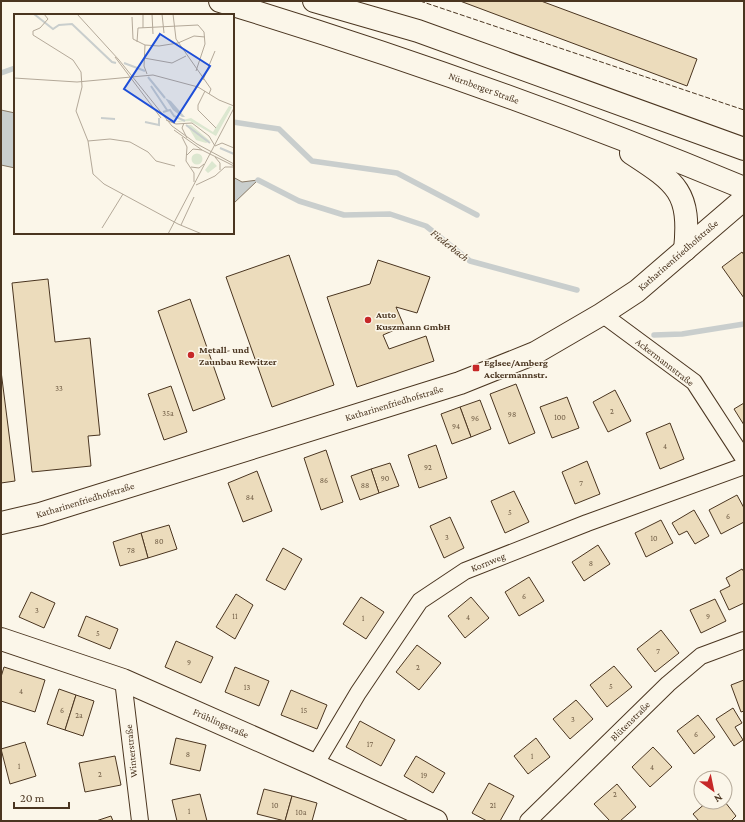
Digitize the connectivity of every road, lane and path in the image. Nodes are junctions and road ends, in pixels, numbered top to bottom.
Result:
1 (220, 1) edge
2 (314, 1) edge
3 (584, 125) junction
4 (744, 150) edge
5 (744, 188) edge
6 (744, 199) edge
7 (685, 250) junction
8 (602, 314) junction
9 (744, 459) edge
10 (744, 466) edge
11 (1, 523) edge
12 (1, 639) edge
13 (744, 640) edge
14 (123, 680) junction
15 (315, 765) junction
16 (140, 821) edge
17 (436, 821) edge
18 (528, 821) edge

1 - 3 street, Nürnberger Straße
2 - 4 street
3 - 5 street, Nürnberger Straße
3 - 7 street
6 - 7 street, Katharinenfriedhofstraße
7 - 8 street, Katharinenfriedhofstraße
8 - 9 street, Ackermannstraße
8 - 11 street, Katharinenfriedhofstraße
10 - 15 street, Kornweg
12 - 14 street, Frühlingstraße
13 - 18 street, Blütenstraße
14 - 15 street, Frühlingstraße
14 - 16 street, Winterstraße
15 - 17 street, Frühlingstraße

